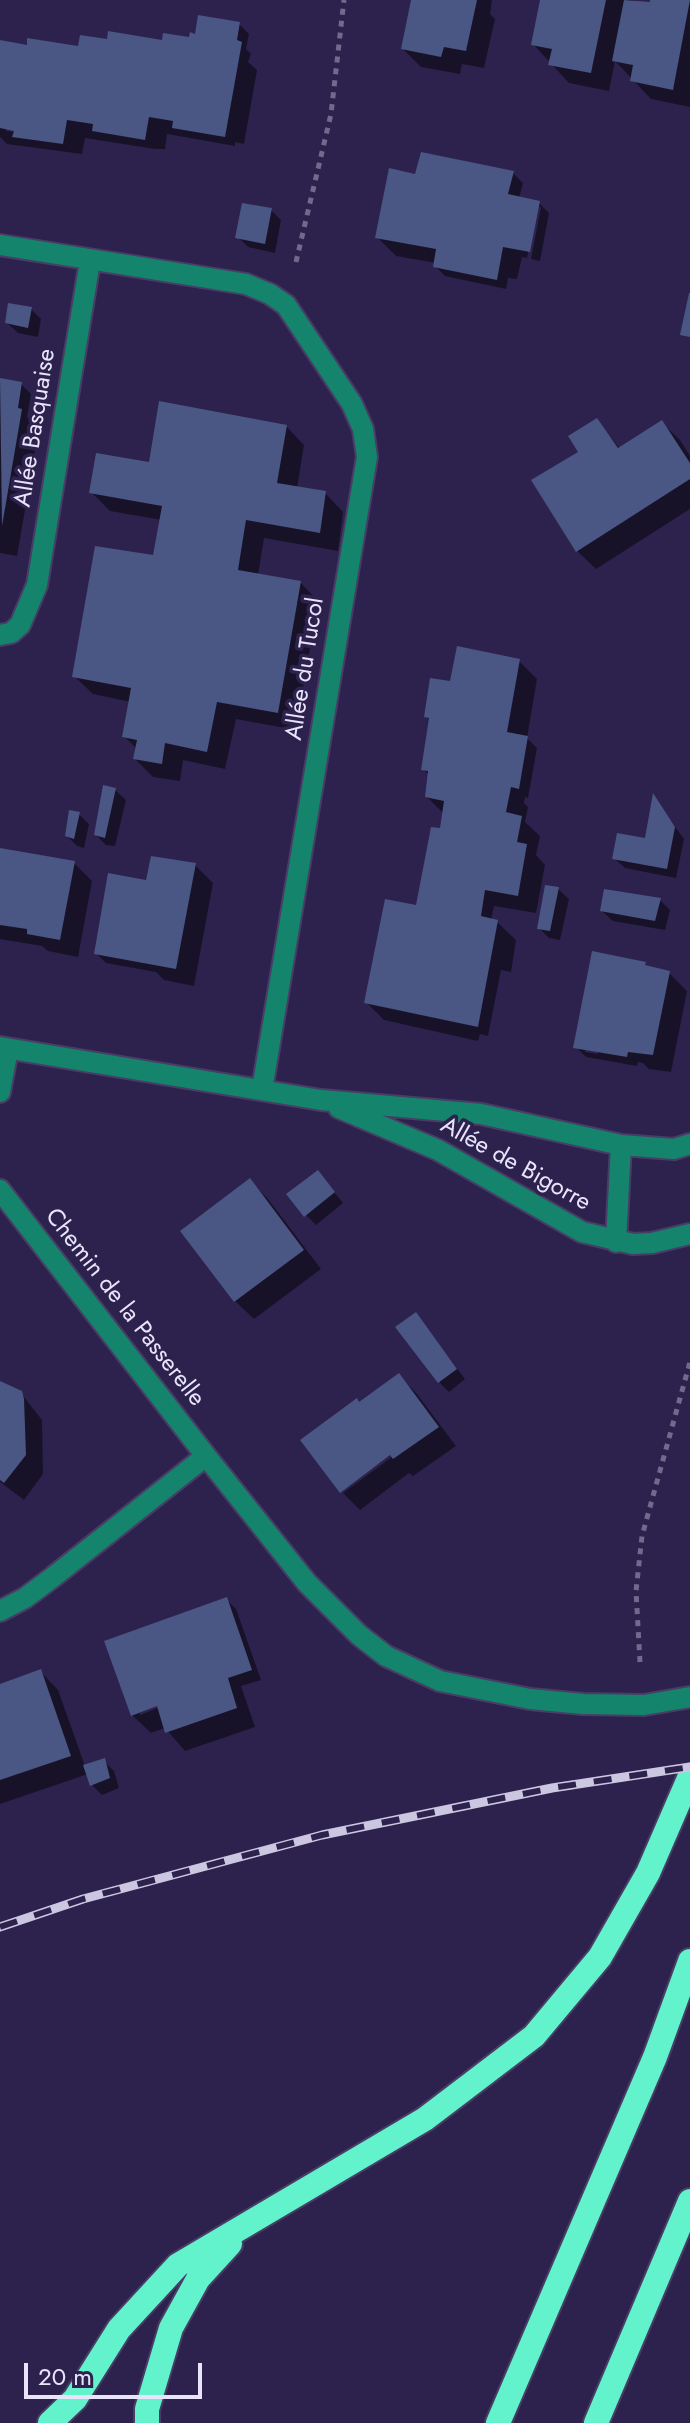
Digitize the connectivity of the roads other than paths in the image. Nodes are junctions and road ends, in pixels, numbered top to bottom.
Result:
1 (0, 245) edge
2 (90, 261) junction
3 (0, 635) edge
4 (4, 1048) edge
5 (262, 1090) junction
6 (0, 1092) edge
7 (321, 1100) junction
8 (690, 1144) edge
9 (621, 1145) junction
10 (1, 1187) edge
11 (690, 1234) edge
12 (616, 1242) junction
13 (206, 1456) junction
14 (0, 1611) edge
15 (690, 1697) edge
16 (690, 1776) edge
17 (690, 1961) edge
18 (690, 2201) edge
19 (245, 2228) junction
20 (50, 2423) edge
21 (147, 2423) edge
22 (498, 2423) edge
23 (596, 2423) edge

1 - 2 street, Allée du Tucol
2 - 3 street, Allée Basquaise
2 - 5 street, Allée du Tucol
4 - 5 street
4 - 6 street
5 - 7 street, Allée de Bigorre
7 - 9 street, Allée de Bigorre
7 - 12 street, Allée de Bigorre
8 - 9 street, Allée de Bigorre
9 - 12 street
10 - 13 street, Chemin de la Passerelle
11 - 12 street, Allée de Bigorre
13 - 14 street
13 - 15 street, Chemin de la Passerelle
16 - 19 highway
17 - 22 highway
18 - 23 highway
19 - 20 highway
19 - 21 highway

